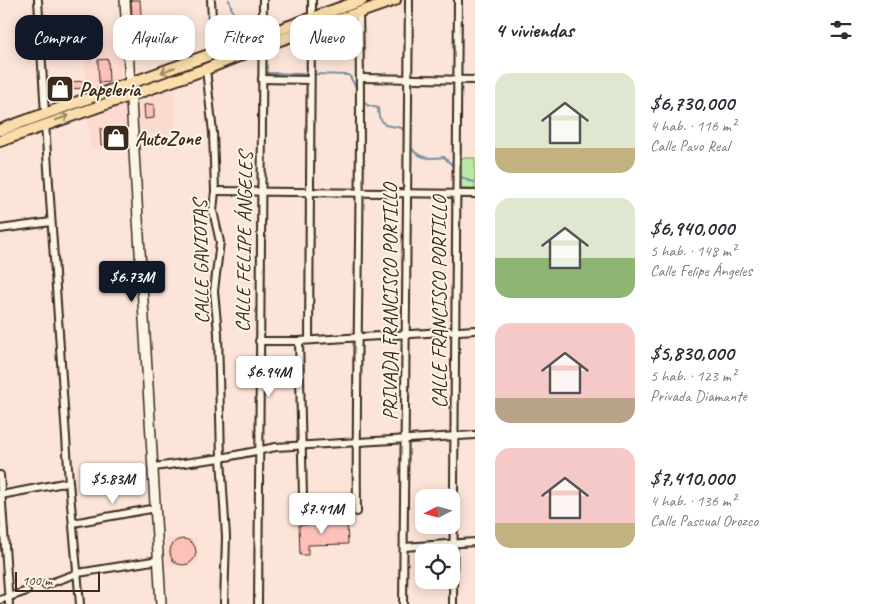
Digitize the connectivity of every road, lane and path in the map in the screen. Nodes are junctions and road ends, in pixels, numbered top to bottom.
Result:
1 (38, 0) edge
2 (125, 0) edge
3 (211, 0) edge
4 (263, 0) edge
5 (312, 0) edge
6 (361, 0) edge
7 (395, 0) edge
8 (409, 0) edge
9 (458, 0) edge
10 (359, 13) junction
11 (212, 15) edge
12 (263, 15) edge
13 (312, 15) edge
14 (320, 15) edge
15 (353, 15) edge
16 (205, 58) edge
17 (224, 60) edge
18 (262, 60) edge
19 (310, 60) edge
20 (206, 69) junction
21 (360, 78) junction
22 (262, 79) junction
23 (408, 79) junction
24 (310, 80) junction
25 (457, 80) junction
26 (475, 80) edge
27 (130, 89) junction
28 (45, 119) junction
29 (0, 130) edge
30 (0, 141) edge
31 (216, 191) junction
32 (260, 191) junction
33 (310, 192) junction
34 (358, 192) junction
35 (406, 193) junction
36 (456, 194) junction
37 (475, 194) edge
38 (52, 222) junction
39 (0, 229) edge
40 (475, 330) edge
41 (454, 332) junction
42 (407, 334) junction
43 (356, 338) junction
44 (309, 340) junction
45 (259, 341) junction
46 (299, 341) junction
47 (475, 435) edge
48 (455, 437) junction
49 (406, 439) junction
50 (356, 442) junction
51 (301, 446) junction
52 (259, 450) junction
53 (221, 458) junction
54 (154, 467) junction
55 (0, 475) edge
56 (69, 482) junction
57 (1, 495) junction
58 (303, 495) dead end
59 (156, 508) junction
60 (1, 512) edge
61 (357, 512) dead end
62 (73, 523) junction
63 (475, 542) edge
64 (453, 543) junction
65 (404, 547) junction
66 (159, 560) junction
67 (78, 573) junction
68 (45, 585) dead end
69 (27, 591) dead end
70 (0, 600) edge
71 (9, 600) edge
72 (80, 604) edge
73 (161, 604) edge
74 (224, 604) edge
75 (258, 604) edge
76 (403, 604) edge
77 (453, 604) edge

1 - 28 street
2 - 27 street
3 - 11 street
4 - 12 street, CALLE FELIPE ÁNGELES
5 - 13 street
6 - 14 main road
7 - 10 main road
8 - 23 street, PRIVADA FRANCISCO PORTILLO
9 - 25 street, CALLE FRANCISCO PORTILLO
10 - 15 main road
10 - 21 street
16 -> 27 main road
17 - 20 main road
18 - 22 street, CALLE FELIPE ÁNGELES
19 - 24 street
20 - 27 main road
20 - 31 street, CALLE GAVIOTAS
21 - 23 street
21 - 34 street
22 - 24 street
22 - 32 street, CALLE FELIPE ÁNGELES
23 - 25 street
23 - 35 street, PRIVADA FRANCISCO PORTILLO
24 - 33 street
25 - 26 street
25 - 36 street, CALLE FRANCISCO PORTILLO
27 - 28 main road
27 - 54 street
28 - 29 main road
28 - 30 main road
28 - 38 street
31 - 32 street
31 - 53 street, CALLE GAVIOTAS
32 - 33 street
32 - 45 street, CALLE FELIPE ÁNGELES
33 - 34 street
33 - 44 street
34 - 35 street
34 - 43 street
35 - 36 street
35 - 42 street, PRIVADA FRANCISCO PORTILLO
36 - 37 street
36 - 41 street, CALLE FRANCISCO PORTILLO
38 - 39 street
38 - 56 street
40 - 41 street
41 - 42 street
41 - 48 street, CALLE FRANCISCO PORTILLO
42 - 43 street
42 - 49 street, PRIVADA FRANCISCO PORTILLO
43 - 44 street
43 - 50 street
44 - 46 street
45 - 46 street
45 - 52 street, CALLE FELIPE ÁNGELES
46 - 51 street
47 - 48 street
48 - 49 street
48 - 64 street, CALLE FRANCISCO PORTILLO
49 - 50 street
49 - 65 street, PRIVADA FRANCISCO PORTILLO
50 - 51 street
50 - 61 street
51 - 52 street
51 - 58 street
52 - 53 street
52 - 75 street, CALLE FELIPE ÁNGELES
53 - 54 street
53 - 74 street, CALLE GAVIOTAS
54 - 59 street
55 - 57 street
56 - 57 street
56 - 62 street
57 - 60 street
59 - 62 street
59 - 66 street
60 - 71 street
62 - 67 street
63 - 64 street
64 - 65 street
64 - 77 street, CALLE FRANCISCO PORTILLO
65 - 76 street, PRIVADA FRANCISCO PORTILLO
66 - 67 street
66 - 73 street
67 - 68 street
67 - 72 street
69 - 71 street
70 - 71 street

